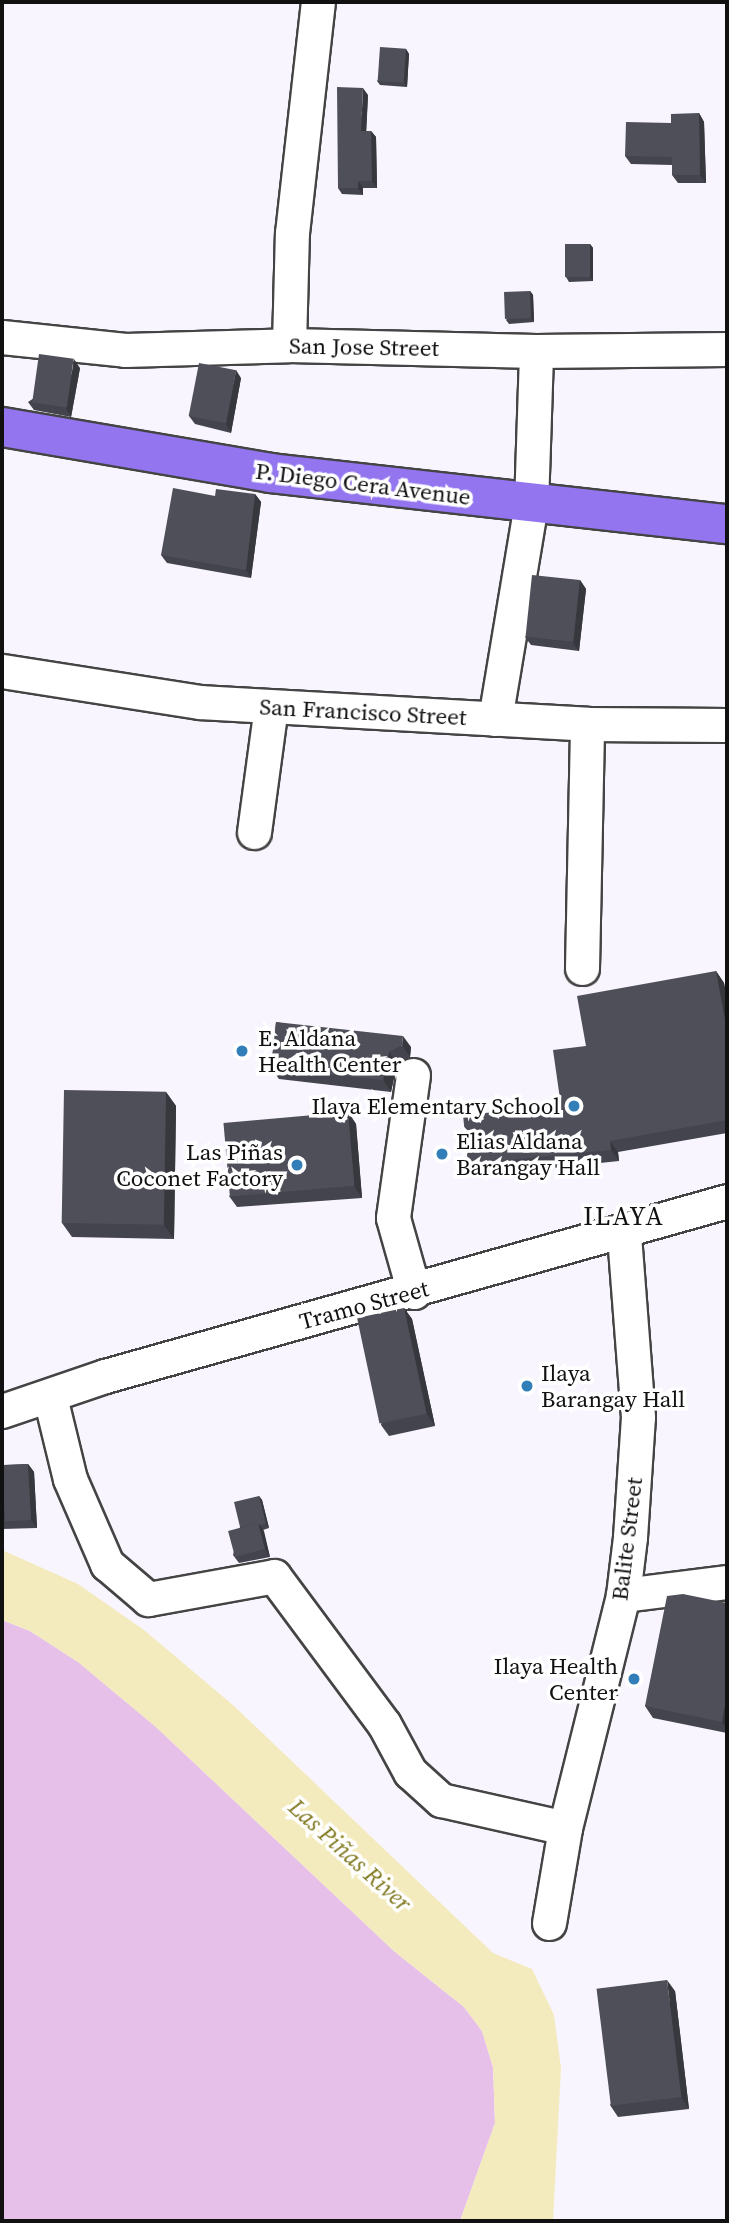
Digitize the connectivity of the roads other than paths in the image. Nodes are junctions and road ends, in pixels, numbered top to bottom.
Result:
1 (318, 2) edge
2 (2, 337) edge
3 (289, 345) junction
4 (727, 349) edge
5 (536, 351) junction
6 (2, 427) edge
7 (531, 505) junction
8 (727, 524) edge
9 (2, 671) edge
10 (271, 707) junction
11 (495, 719) junction
12 (587, 724) junction
13 (727, 725) edge
14 (254, 832) dead end
15 (582, 968) dead end
16 (413, 1075) dead end
17 (727, 1201) edge
18 (624, 1233) junction
19 (414, 1292) junction
20 (50, 1397) junction
21 (2, 1411) edge
22 (727, 1582) edge
23 (623, 1595) junction
24 (565, 1828) junction
25 (549, 1923) dead end

1 - 3 street
2 - 3 street, San Jose Street
3 - 5 street, San Jose Street
4 - 5 street, San Jose Street
5 - 7 street
6 - 7 main road, P. Diego Cera Avenue
7 - 8 main road, P. Diego Cera Avenue
7 - 11 street
9 - 10 street, San Francisco Street
10 - 11 street, San Francisco Street
10 - 14 street
11 - 12 street, San Francisco Street
12 - 13 street, San Francisco Street
12 - 15 street
16 - 19 street
17 - 18 street, Tramo Street
18 - 19 street, Tramo Street
18 - 23 street, Balite Street
19 - 20 street, Tramo Street
20 - 21 street, Tramo Street
20 - 24 street
22 - 23 street
23 - 24 street, Balite Street
24 - 25 street, Balite Street

